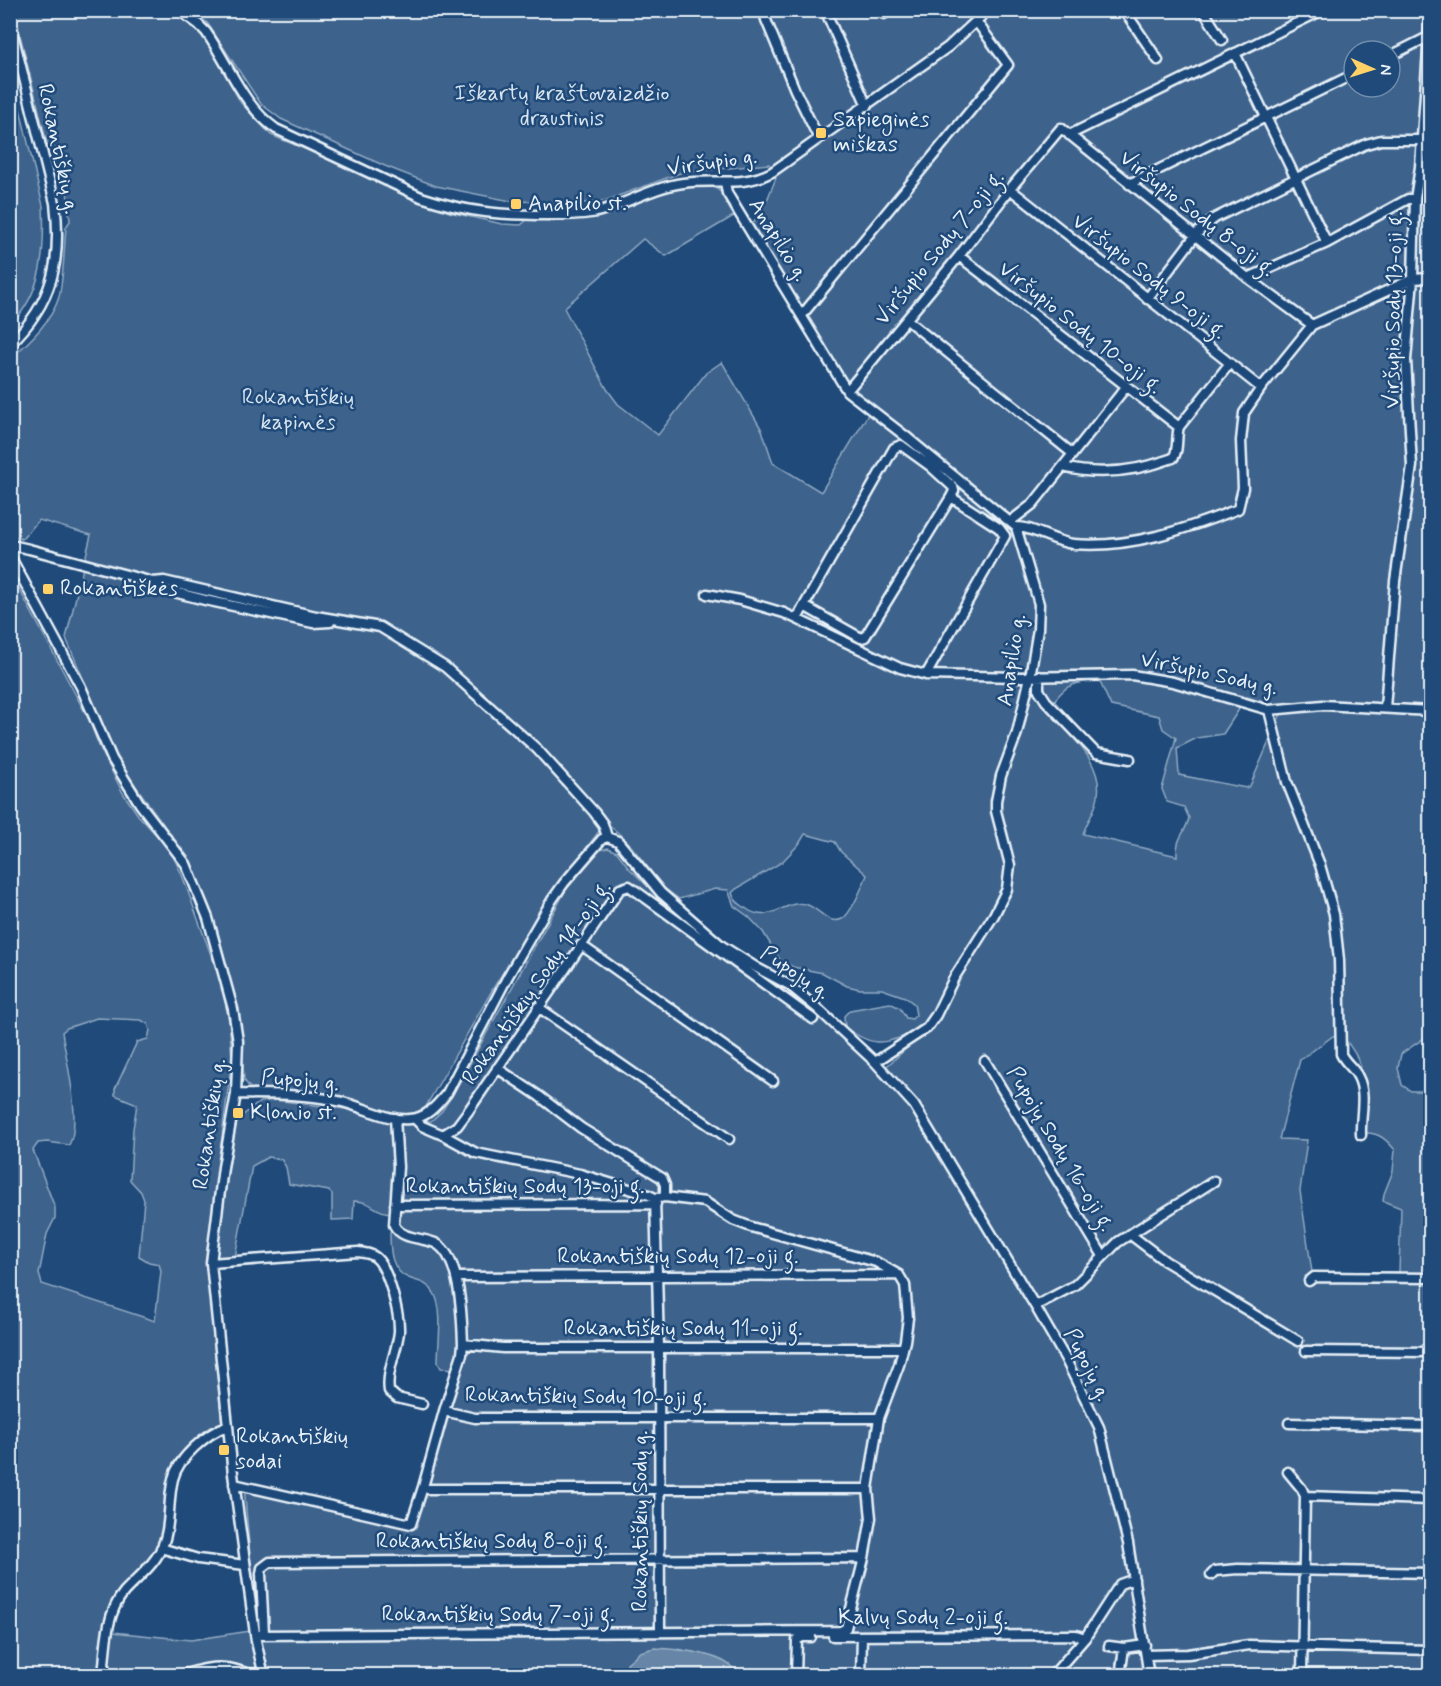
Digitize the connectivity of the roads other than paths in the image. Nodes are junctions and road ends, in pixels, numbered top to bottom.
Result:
1 (179, 10) edge
2 (764, 10) edge
3 (988, 10) edge
4 (1124, 10) edge
5 (1203, 10) edge
6 (1323, 10) edge
7 (826, 11) edge
8 (1431, 20) edge
9 (976, 21) junction
10 (10, 22) edge
11 (1428, 37) junction
12 (1222, 40) dead end
13 (1402, 50) edge
14 (1235, 53) junction
15 (1158, 60) dead end
16 (1342, 80) edge
17 (867, 106) junction
18 (1266, 116) junction
19 (1061, 128) joint
20 (1069, 135) junction
21 (819, 139) junction
22 (1420, 140) junction
23 (1296, 179) junction
24 (725, 182) junction
25 (1129, 184) junction
26 (1010, 189) junction
27 (1415, 199) junction
28 (1195, 236) junction
29 (1327, 243) junction
30 (959, 256) junction
31 (1248, 278) junction
32 (1431, 278) edge
33 (1413, 279) junction
34 (1147, 299) junction
35 (802, 315) junction
36 (907, 320) junction
37 (1312, 325) junction
38 (10, 344) edge
39 (1230, 363) junction
40 (1126, 387) junction
41 (1261, 388) junction
42 (847, 391) junction
43 (1179, 427) junction
44 (1073, 454) junction
45 (1063, 467) junction
46 (974, 493) junction
47 (951, 497) junction
48 (964, 506) junction
49 (1013, 524) junction
50 (10, 548) edge
51 (10, 556) edge
52 (707, 594) dead end
53 (804, 606) junction
54 (797, 619) junction
55 (926, 675) junction
56 (1034, 676) junction
57 (1384, 708) junction
58 (1269, 710) junction
59 (1431, 711) edge
60 (1130, 759) dead end
61 (607, 837) junction
62 (581, 945) junction
63 (538, 1007) junction
64 (813, 1019) dead end
65 (985, 1061) dead end
66 (874, 1062) junction
67 (497, 1068) junction
68 (772, 1081) dead end
69 (236, 1094) junction
70 (395, 1118) junction
71 (416, 1119) junction
72 (443, 1135) junction
73 (1361, 1135) dead end
74 (729, 1139) dead end
75 (1214, 1181) dead end
76 (665, 1197) junction
77 (655, 1201) junction
78 (395, 1205) junction
79 (1131, 1235) junction
80 (1103, 1256) junction
81 (211, 1263) junction
82 (657, 1275) junction
83 (899, 1275) junction
84 (456, 1277) junction
85 (1431, 1278) edge
86 (1309, 1281) dead end
87 (1035, 1305) junction
88 (1298, 1341) dead end
89 (463, 1344) junction
90 (659, 1347) junction
91 (903, 1348) junction
92 (1306, 1351) dead end
93 (1431, 1352) edge
94 (422, 1404) dead end
95 (444, 1411) junction
96 (658, 1417) junction
97 (879, 1418) junction
98 (1289, 1423) dead end
99 (226, 1426) junction
100 (1431, 1426) edge
101 (1288, 1472) dead end
102 (234, 1484) junction
103 (423, 1486) junction
104 (658, 1489) junction
105 (868, 1489) junction
106 (1305, 1496) junction
107 (1431, 1500) edge
108 (162, 1548) junction
109 (864, 1558) junction
110 (660, 1559) junction
111 (245, 1564) junction
112 (1304, 1570) junction
113 (1431, 1573) edge
114 (1211, 1575) dead end
115 (1134, 1580) junction
116 (660, 1632) junction
117 (260, 1635) junction
118 (862, 1636) junction
119 (1085, 1638) junction
120 (1144, 1645) junction
121 (1109, 1646) dead end
122 (1303, 1647) junction
123 (1124, 1648) junction
124 (1431, 1650) edge
125 (1146, 1655) junction
126 (264, 1674) edge
127 (103, 1676) edge
128 (178, 1676) edge
129 (796, 1676) edge
130 (861, 1676) edge
131 (1052, 1676) edge
132 (1120, 1676) edge
133 (1149, 1676) edge
134 (1302, 1676) edge

1 - 24 street, Viršupio g.
2 - 21 street
3 - 9 street, Viršupio g.
4 - 15 street
5 - 12 street
6 - 14 street
7 - 17 street
8 - 11 street, Viršupio Sodų 13-oji g.
9 - 17 street, Viršupio g.
9 - 35 street
10 - 38 street, Rokantiškių g.
11 - 13 street
11 - 22 street, Viršupio Sodų 13-oji g.
14 - 18 street
14 - 20 street
16 - 18 street
17 - 21 street, Viršupio g.
18 - 23 street
18 - 25 street
19 - 20 street, Viršupio Sodų 8-oji g.
19 - 26 street, Viršupio Sodų 7-oji g.
20 - 25 street, Viršupio Sodų 8-oji g.
21 - 24 street, Viršupio g.
22 - 23 street
22 - 27 street, Viršupio Sodų 13-oji g.
23 - 28 street
23 - 29 street
24 - 35 street, Anapilio g.
25 - 28 street, Viršupio Sodų 8-oji g.
26 - 30 street, Viršupio Sodų 7-oji g.
26 - 34 street, Viršupio Sodų 9-oji g.
27 - 29 street
27 - 33 street, Viršupio Sodų 13-oji g.
28 - 31 street, Viršupio Sodų 8-oji g.
28 - 34 street
29 - 31 street
30 - 36 street, Viršupio Sodų 7-oji g.
30 - 40 street, Viršupio Sodų 10-oji g.
31 - 37 street, Viršupio Sodų 8-oji g.
32 - 33 street
33 - 37 street
33 - 57 street, Viršupio Sodų 13-oji g.
34 - 39 street, Viršupio Sodų 9-oji g.
35 - 42 street, Anapilio g.
36 - 42 street, Viršupio Sodų 7-oji g.
36 - 44 street
37 - 41 street
39 - 41 street
39 - 43 street, Viršupio Sodų 9-oji g.
40 - 43 street, Viršupio Sodų 10-oji g.
40 - 44 street
41 - 49 street
42 - 46 street, Anapilio g.
43 - 45 street, Viršupio Sodų 9-oji g.
44 - 45 street
45 - 49 street
46 - 48 street
46 - 49 street, Anapilio g.
47 - 48 street
47 - 53 street
47 - 53 street
48 - 55 street
49 - 56 street, Anapilio g.
50 - 61 street
51 - 69 street, Rokantiškių g.
52 - 54 street, Viršupio Sodų g.
53 - 54 street
54 - 55 street, Viršupio Sodų g.
55 - 56 street, Viršupio Sodų g.
56 - 58 street, Viršupio Sodų g.
56 - 60 street
56 - 66 street, Anapilio g.
57 - 58 street, Viršupio Sodų g.
57 - 59 street, Viršupio Sodų g.
58 - 73 street
61 - 66 street, Pupojų g.
61 - 71 street
62 - 63 street, Rokantiškių Sodų 14-oji g.
62 - 64 street, Rokantiškių Sodų 14-oji g.
62 - 68 street
63 - 67 street, Rokantiškių Sodų 14-oji g.
63 - 74 street
65 - 80 street, Pupojų Sodų 16-oji g.
66 - 87 street, Pupojų g.
67 - 72 street, Rokantiškių Sodų 14-oji g.
67 - 76 street
69 - 70 street, Pupojų g.
69 - 81 street, Rokantiškių g.
70 - 71 street, Pupojų g.
70 - 78 street, Rokantiškių Sodų 10-oji g.
71 - 72 street
72 - 77 street
75 - 79 street
76 - 77 street, Rokantiškių Sodų 13-oji g.
76 - 83 street, Rokantiškių Sodų 13-oji g.
77 - 78 street, Rokantiškių Sodų 13-oji g.
77 - 82 street, Rokantiškių Sodų g.
78 - 84 street, Rokantiškių Sodų 10-oji g.
79 - 80 street
79 - 88 street
80 - 87 street
81 - 94 street
81 - 99 street, Rokantiškių g.
82 - 83 street, Rokantiškių Sodų 12-oji g.
82 - 84 street, Rokantiškių Sodų 12-oji g.
82 - 90 street, Rokantiškių Sodų g.
83 - 91 street
84 - 89 street, Rokantiškių Sodų 10-oji g.
85 - 86 street
87 - 115 street, Pupojų g.
89 - 90 street, Rokantiškių Sodų 11-oji g.
89 - 95 street, Rokantiškių Sodų 10-oji g.
90 - 91 street, Rokantiškių Sodų 11-oji g.
90 - 96 street, Rokantiškių Sodų g.
91 - 97 street
92 - 93 street
95 - 96 street, Rokantiškių Sodų 10-oji g.
95 - 103 street
96 - 97 street, Rokantiškių Sodų 10-oji g.
96 - 104 street, Rokantiškių Sodų g.
97 - 105 street
98 - 100 street
99 - 102 street, Rokantiškių g.
99 - 108 street
101 - 106 street
102 - 103 street
102 - 111 street, Rokantiškių g.
103 - 104 street
104 - 105 street
104 - 110 street, Rokantiškių Sodų g.
105 - 109 street
106 - 107 street
106 - 112 street
108 - 111 street
108 - 127 street
109 - 110 street, Rokantiškių Sodų 8-oji g.
109 - 116 street, Rokantiškių Sodų 7-oji g.
110 - 116 street, Rokantiškių Sodų g.
110 - 117 street, Rokantiškių Sodų 8-oji g.
111 - 117 street, Rokantiškių g.
112 - 113 street
112 - 114 street
112 - 122 street
115 - 119 street
115 - 120 street, Pupojų g.
116 - 117 street, Rokantiškių Sodų 7-oji g.
117 - 126 street, Rokantiškių g.
118 - 119 street, Kalvų Sodų 2-oji g.
118 - 129 street, Kalvų Sodų 2-oji g.
118 - 130 street
119 - 131 street
120 - 123 street
120 - 125 street, Pupojų g.
121 - 123 street
122 - 124 street
122 - 125 street
122 - 134 street
123 - 132 street
125 - 133 street, Pupojų g.
126 - 128 street

